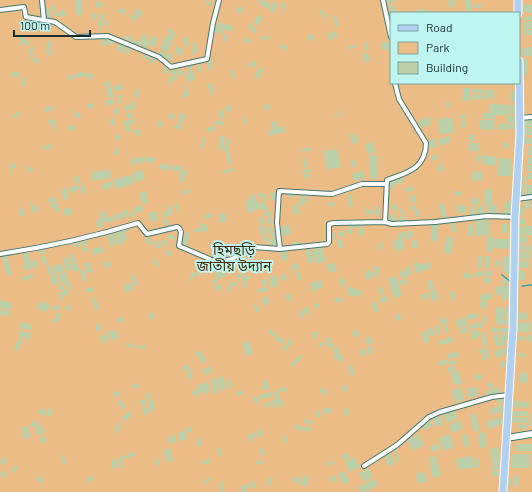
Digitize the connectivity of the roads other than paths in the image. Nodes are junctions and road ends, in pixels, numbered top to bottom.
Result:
1 (42, 0) edge
2 (219, 0) edge
3 (383, 0) edge
4 (518, 0) edge
5 (0, 10) edge
6 (518, 12) edge
7 (44, 20) junction
8 (390, 32) edge
9 (395, 84) edge
10 (519, 84) edge
11 (532, 117) edge
12 (520, 118) junction
13 (385, 184) junction
14 (532, 197) edge
15 (516, 199) junction
16 (515, 217) junction
17 (385, 222) junction
18 (280, 248) junction
19 (0, 254) edge
20 (508, 395) junction
21 (532, 434) edge
22 (506, 438) junction
23 (364, 466) dead end
24 (503, 492) edge

1 - 7 street
2 - 7 street
3 - 8 street
4 - 6 main road
5 - 7 street
9 - 13 street
10 - 12 main road
11 - 12 street
12 - 15 main road
13 - 17 street
13 - 18 street
14 - 15 street
15 - 16 main road
16 - 17 street
16 - 20 main road
17 - 18 street
18 - 19 street
20 - 22 main road
20 - 23 street
21 - 22 main road
22 - 24 main road

